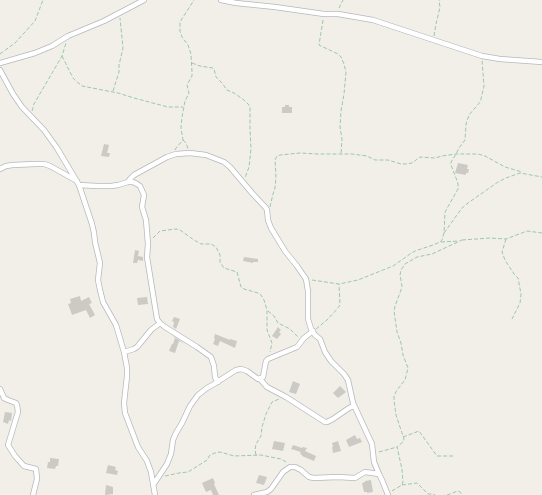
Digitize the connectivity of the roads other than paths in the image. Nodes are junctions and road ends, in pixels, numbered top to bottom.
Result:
1 (144, 0) edge
2 (221, 0) edge
3 (542, 62) edge
4 (0, 63) edge
5 (0, 70) edge
6 (0, 169) edge
7 (128, 182) junction
8 (79, 183) junction
9 (160, 323) junction
10 (312, 331) junction
11 (124, 352) junction
12 (260, 379) junction
13 (218, 382) junction
14 (0, 390) edge
15 (354, 406) junction
16 (378, 474) junction
17 (153, 485) junction
18 (388, 494) edge
19 (33, 495) edge
20 (155, 495) edge
21 (254, 495) edge

1 - 4 street
2 - 3 street
5 - 8 street
6 - 8 street
7 - 8 street
7 - 9 street
7 - 10 street
8 - 11 street
9 - 11 street
9 - 13 street
10 - 12 street
10 - 15 street
11 - 17 street
12 - 13 street
12 - 15 street
13 - 17 street
14 - 19 street
15 - 16 street
16 - 18 street
16 - 21 street
17 - 20 street

